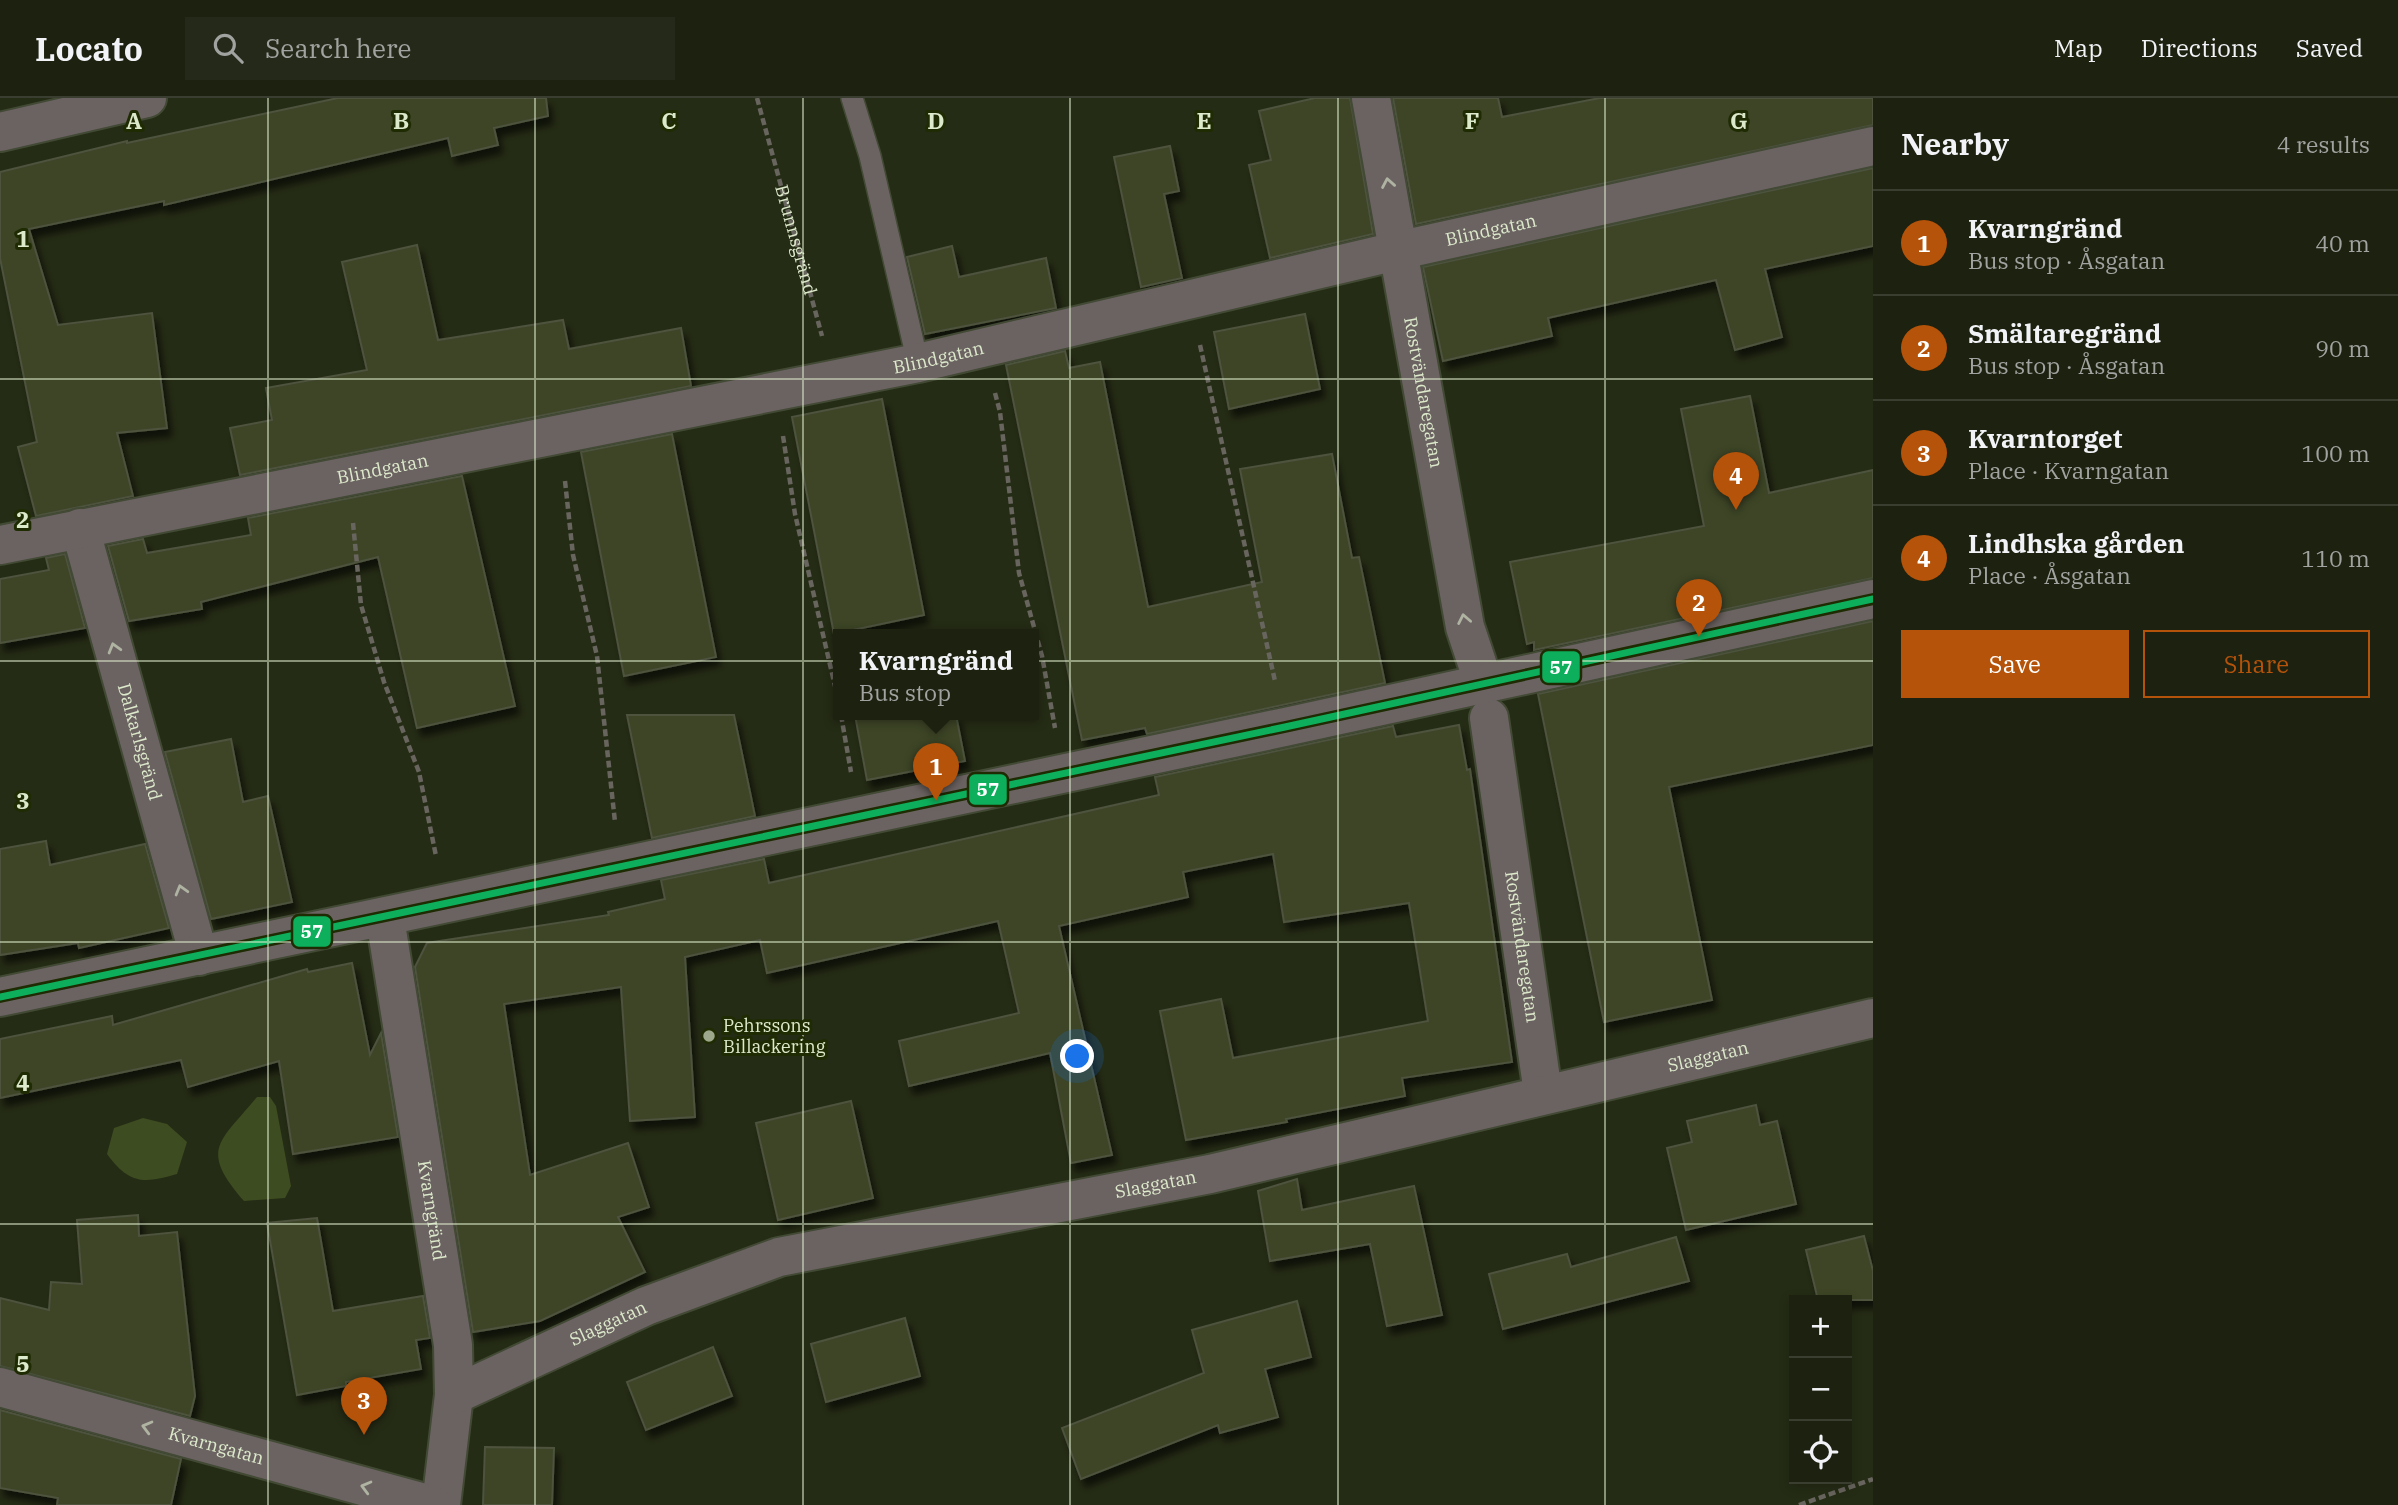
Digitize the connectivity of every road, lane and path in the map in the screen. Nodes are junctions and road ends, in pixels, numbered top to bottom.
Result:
1 (147, 98) edge
2 (757, 98) edge
3 (852, 98) edge
4 (1371, 98) edge
5 (0, 132) edge
6 (1873, 146) edge
7 (1401, 250) junction
8 (1200, 344) dead end
9 (918, 363) junction
10 (834, 380) junction
11 (994, 390) dead end
12 (773, 393) junction
13 (561, 436) junction
14 (345, 478) junction
15 (80, 528) junction
16 (0, 545) edge
17 (1873, 599) edge
18 (1035, 629) edge
19 (1039, 645) edge
20 (833, 677) edge
21 (1487, 701) junction
22 (842, 720) edge
23 (1285, 727) junction
24 (1064, 774) junction
25 (858, 817) junction
26 (622, 867) junction
27 (445, 905) junction
28 (385, 918) junction
29 (199, 956) junction
30 (0, 997) edge
31 (1873, 1018) edge
32 (1544, 1093) junction
33 (0, 1387) edge
34 (454, 1395) junction
35 (1873, 1479) edge
36 (432, 1505) edge
37 (441, 1505) edge
38 (1799, 1505) edge

1 - 5 street
2 - 10 path, Brunnsgränd
3 - 9 lane
7 -> 4 street, Rostvändaregatan
6 - 7 street, Blindgatan
7 - 9 street, Blindgatan
21 -> 7 street, Rostvändaregatan
8 - 23 path
9 - 10 street, Blindgatan
10 - 12 street, Blindgatan
11 - 18 path
12 - 13 street, Blindgatan
12 - 20 path
13 - 14 street, Blindgatan
13 - 26 path
14 - 15 street, Blindgatan
14 - 27 path
15 - 16 street, Blindgatan
29 -> 15 street, Dalkarlsgränd
17 - 21 street
19 - 24 path
21 - 23 street
21 - 32 street, Rostvändaregatan
22 - 25 path
23 - 24 street
24 - 25 street
25 - 26 street
26 - 27 street
27 - 28 street
28 - 29 street
28 - 34 street, Kvarngränd
29 - 30 street
31 - 32 street, Slaggatan
32 - 34 street, Slaggatan
36 -> 33 street, Kvarngatan
34 - 37 street, Kvarngränd
35 - 38 path

